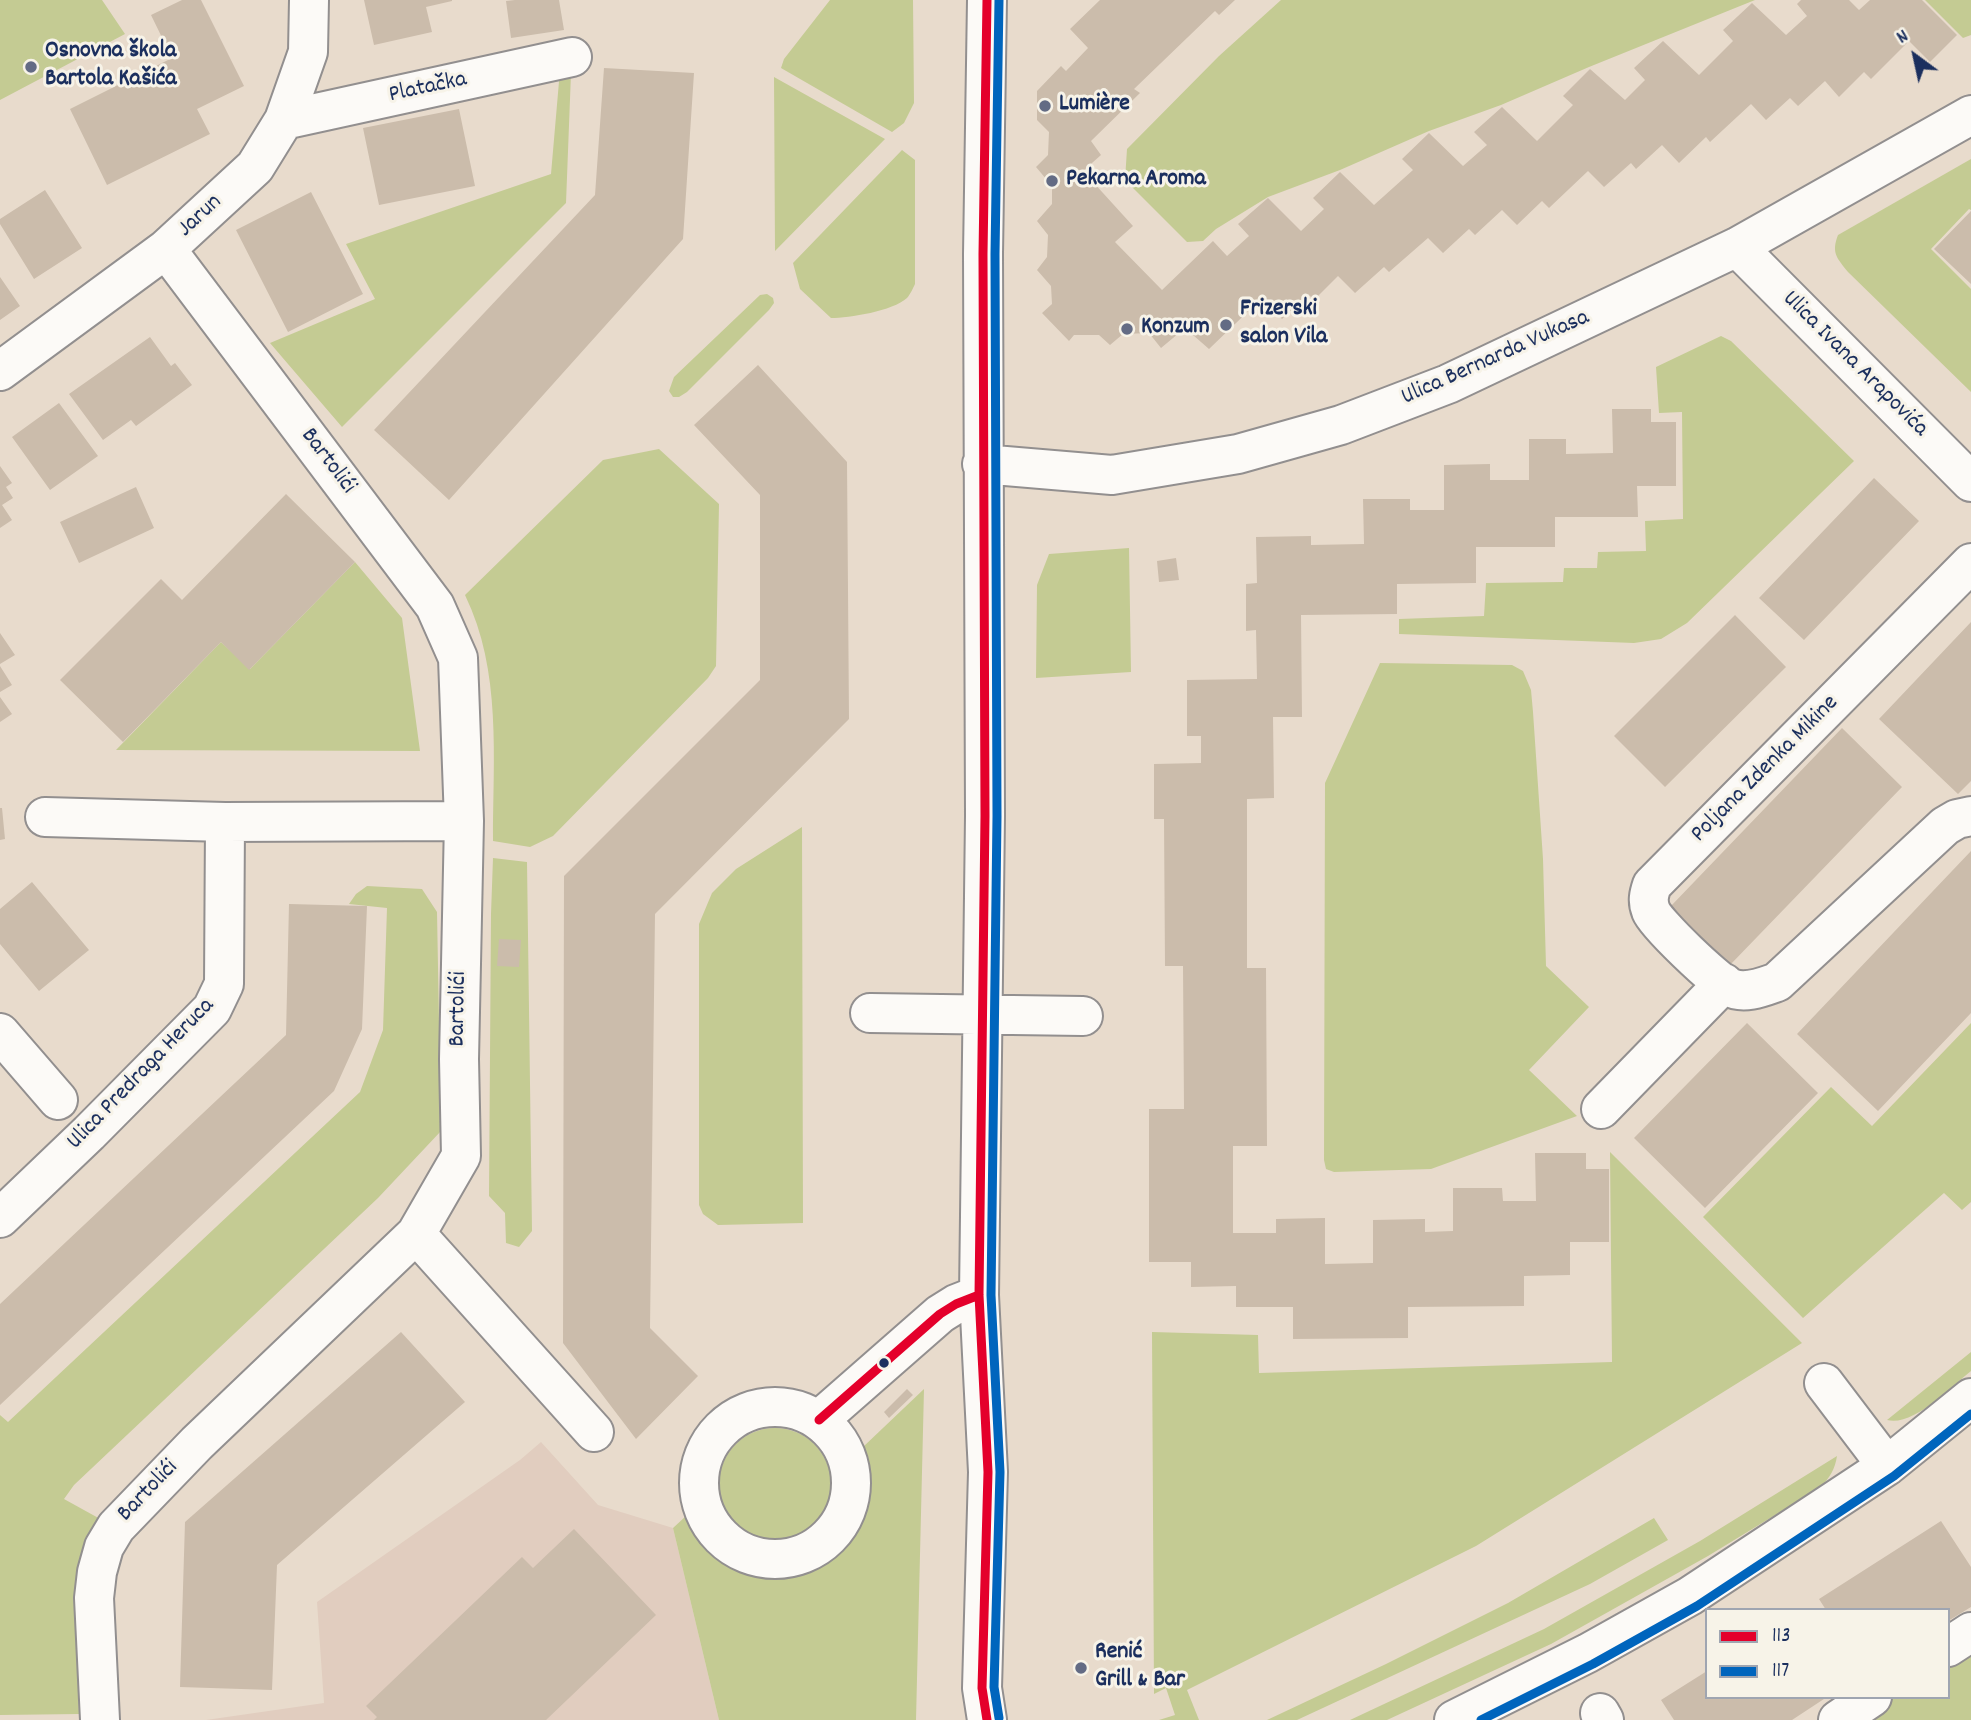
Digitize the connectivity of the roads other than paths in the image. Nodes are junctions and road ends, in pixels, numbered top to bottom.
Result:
1 (309, 0) edge
2 (987, 0) edge
3 (572, 57) dead end
4 (1971, 115) edge
5 (284, 120) junction
6 (1737, 247) junction
7 (166, 249) junction
8 (0, 371) edge
9 (982, 464) junction
10 (1971, 482) edge
11 (1971, 564) edge
12 (1971, 816) edge
13 (45, 817) dead end
14 (464, 821) junction
15 (225, 822) junction
16 (1724, 983) junction
17 (870, 1013) dead end
18 (982, 1014) junction
19 (1083, 1016) dead end
20 (0, 1032) edge
21 (58, 1100) dead end
22 (1601, 1109) dead end
23 (0, 1218) edge
24 (416, 1234) junction
25 (979, 1295) junction
26 (1824, 1383) dead end
27 (1971, 1398) edge
28 (819, 1420) dead end
29 (594, 1432) dead end
30 (1887, 1466) junction
31 (1971, 1632) edge
32 (1950, 1646) edge
33 (1869, 1699) edge
34 (100, 1720) edge
35 (987, 1720) edge
36 (1454, 1720) edge
37 (1838, 1720) edge

1 - 5 street, Jarun
2 - 9 street
3 - 5 street, Platačka
4 - 6 street, Ulica Bernarda Vukasa
5 - 7 street, Jarun
6 - 9 street, Ulica Bernarda Vukasa
6 - 10 street, Ulica Ivana Arapovića
7 - 8 street, Jarun
7 - 14 street, Bartolići
9 - 18 street
11 - 16 street, Poljana Zdenka Mikine
12 - 16 street
13 - 15 street
14 - 15 street
14 - 24 street, Bartolići
15 - 23 street, Ulica Predraga Heruca
16 - 22 street
17 - 18 street
18 - 19 street
18 - 25 street
20 - 21 street
24 - 29 street
24 - 34 street, Bartolići
25 - 28 street
25 - 35 street
26 - 30 street
27 - 30 street
30 - 36 street
31 - 32 street
33 - 37 street

